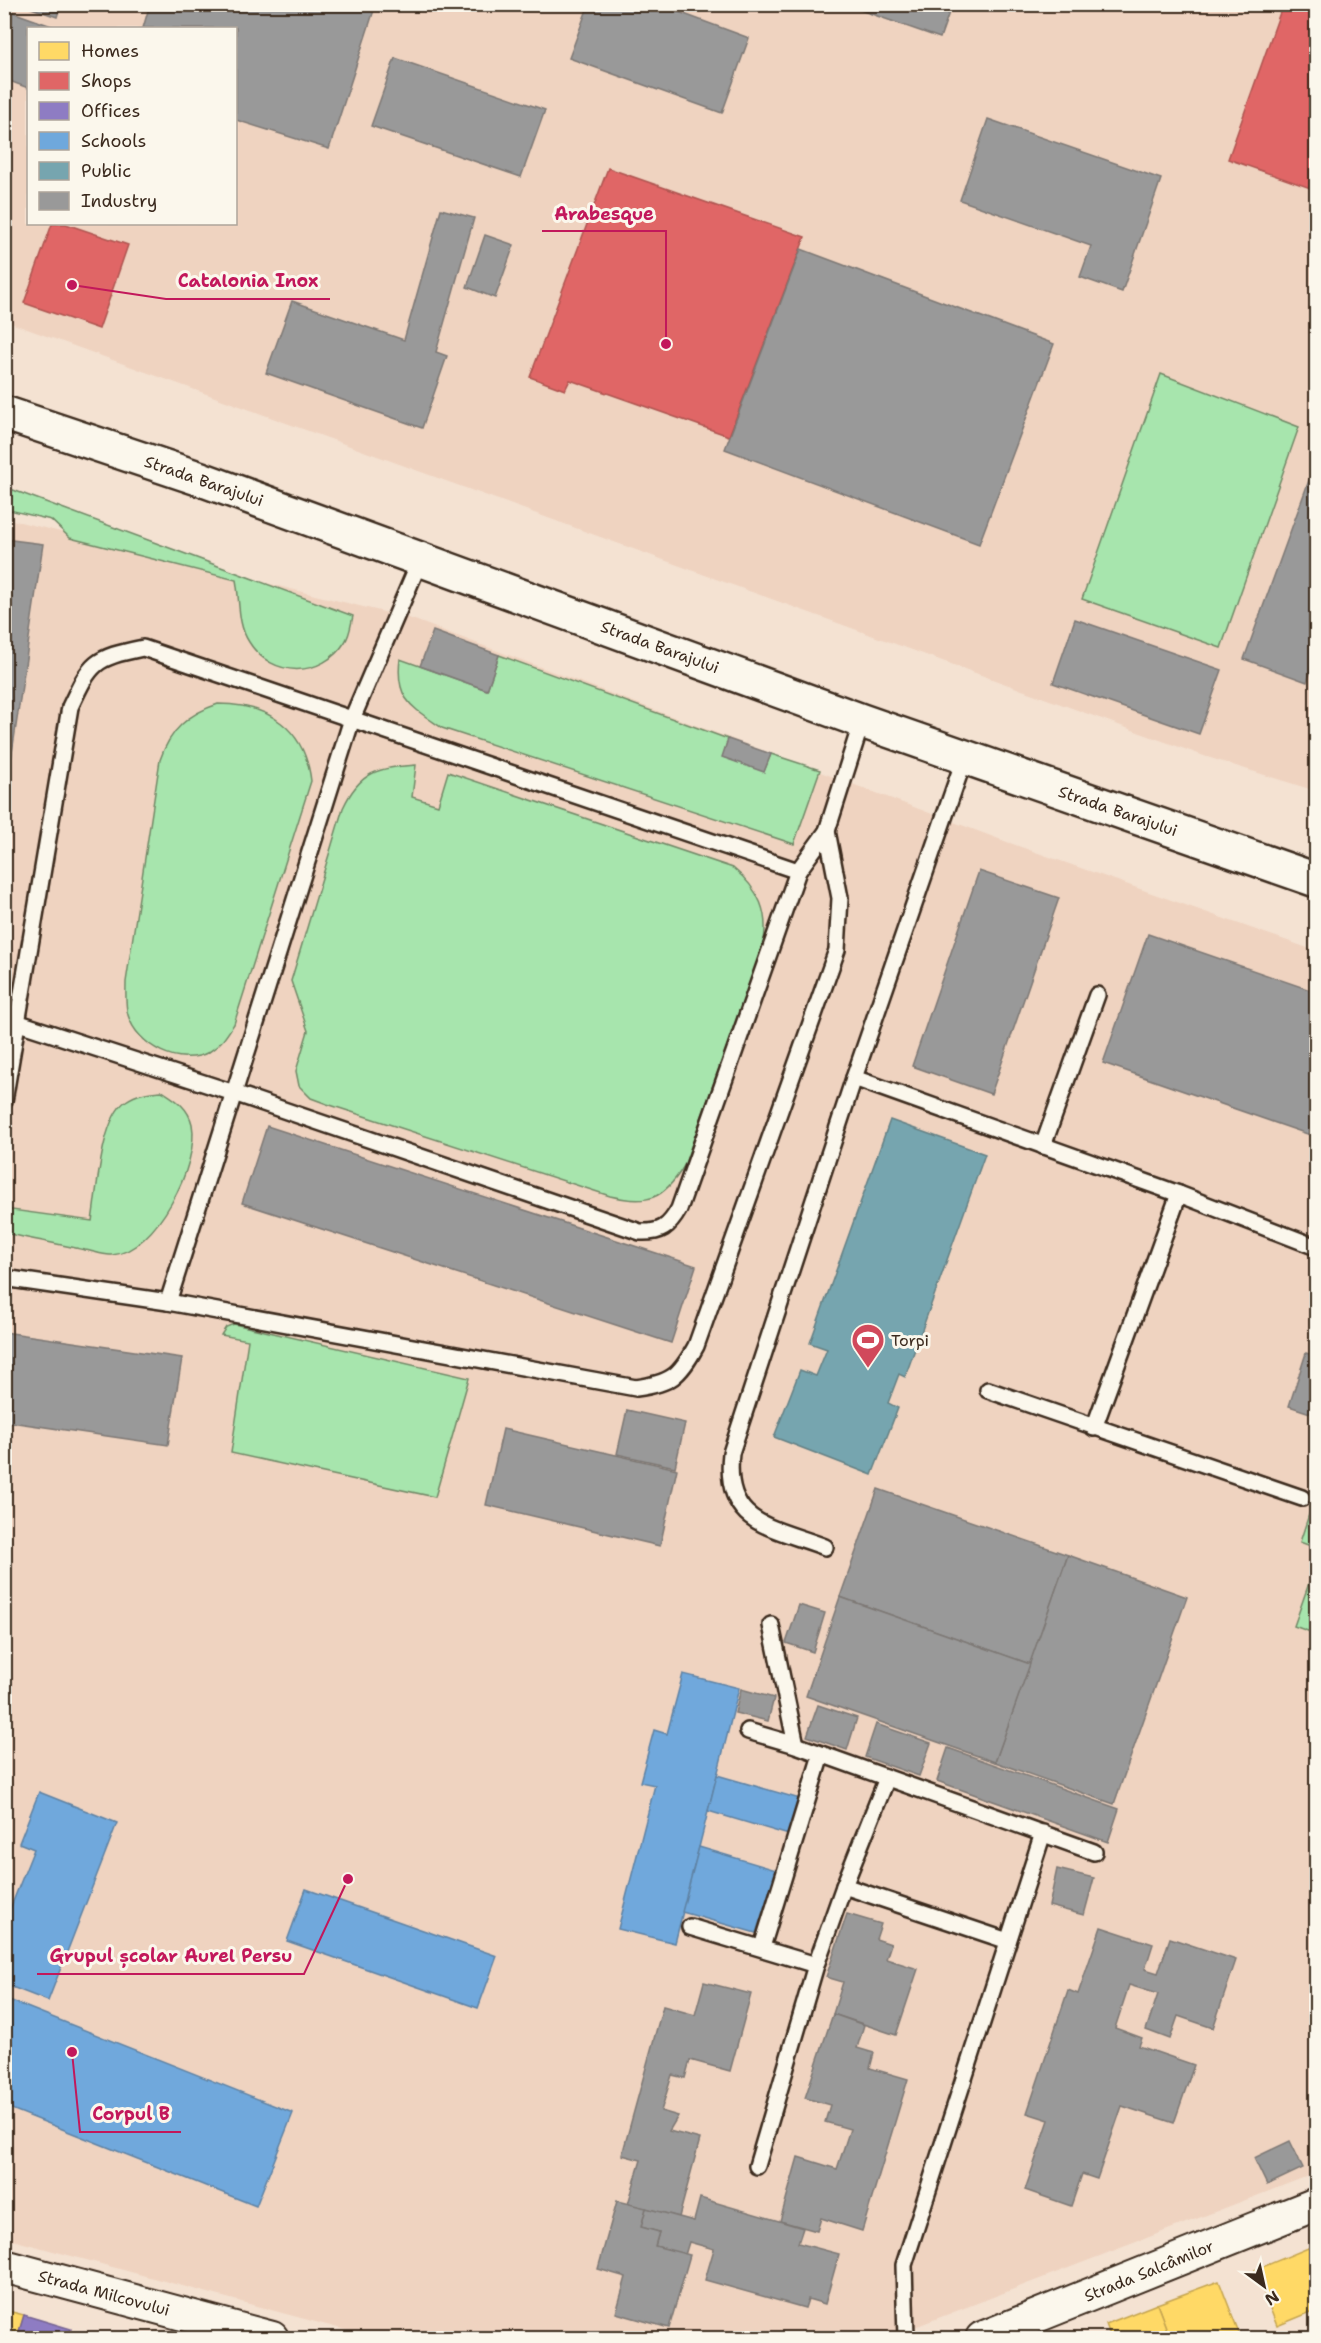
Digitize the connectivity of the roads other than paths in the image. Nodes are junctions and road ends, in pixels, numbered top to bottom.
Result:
1 (4, 413) edge
2 (421, 558) junction
3 (352, 718) junction
4 (862, 721) junction
5 (965, 757) junction
6 (827, 831) junction
7 (798, 871) junction
8 (1317, 880) edge
9 (1097, 995) dead end
10 (16, 1022) junction
11 (854, 1078) junction
12 (234, 1093) junction
13 (4, 1101) edge
14 (1043, 1146) junction
15 (1179, 1194) junction
16 (1317, 1247) edge
17 (4, 1278) edge
18 (168, 1302) junction
19 (988, 1390) dead end
20 (1094, 1428) junction
21 (1302, 1497) dead end
22 (825, 1547) dead end
23 (771, 1625) dead end
24 (748, 1731) dead end
25 (796, 1745) junction
26 (821, 1755) junction
27 (887, 1778) junction
28 (1042, 1833) junction
29 (1094, 1852) dead end
30 (844, 1886) junction
31 (690, 1928) dead end
32 (1008, 1941) junction
33 (762, 1947) junction
34 (816, 1965) junction
35 (757, 2166) dead end
36 (1317, 2204) edge
37 (4, 2266) edge
38 (272, 2338) edge
39 (906, 2338) edge
40 (982, 2338) edge

1 - 2 main road, Strada Barajului
2 - 3 lane
2 - 4 main road, Strada Barajului
3 - 7 lane
3 - 10 lane
3 - 12 lane
4 - 5 main road, Strada Barajului
4 - 6 lane
5 - 8 main road, Strada Barajului
5 - 11 lane
6 - 7 lane
6 - 18 lane
7 - 12 lane
9 - 14 lane
10 - 12 lane
10 - 13 lane
11 - 14 lane
11 - 22 lane
12 - 18 lane
14 - 15 lane
15 - 16 lane
15 - 20 lane
17 - 18 lane
19 - 20 lane
20 - 21 lane
23 - 25 lane
24 - 25 lane
25 - 26 lane
26 - 27 lane
26 - 33 lane
27 - 28 lane
27 - 30 lane
28 - 29 lane
28 - 32 lane
30 - 32 lane
30 - 34 lane
31 - 33 lane
32 - 39 lane
33 - 34 lane
34 - 35 lane
36 - 40 street, Strada Salcâmilor
37 - 38 street, Strada Milcovului

